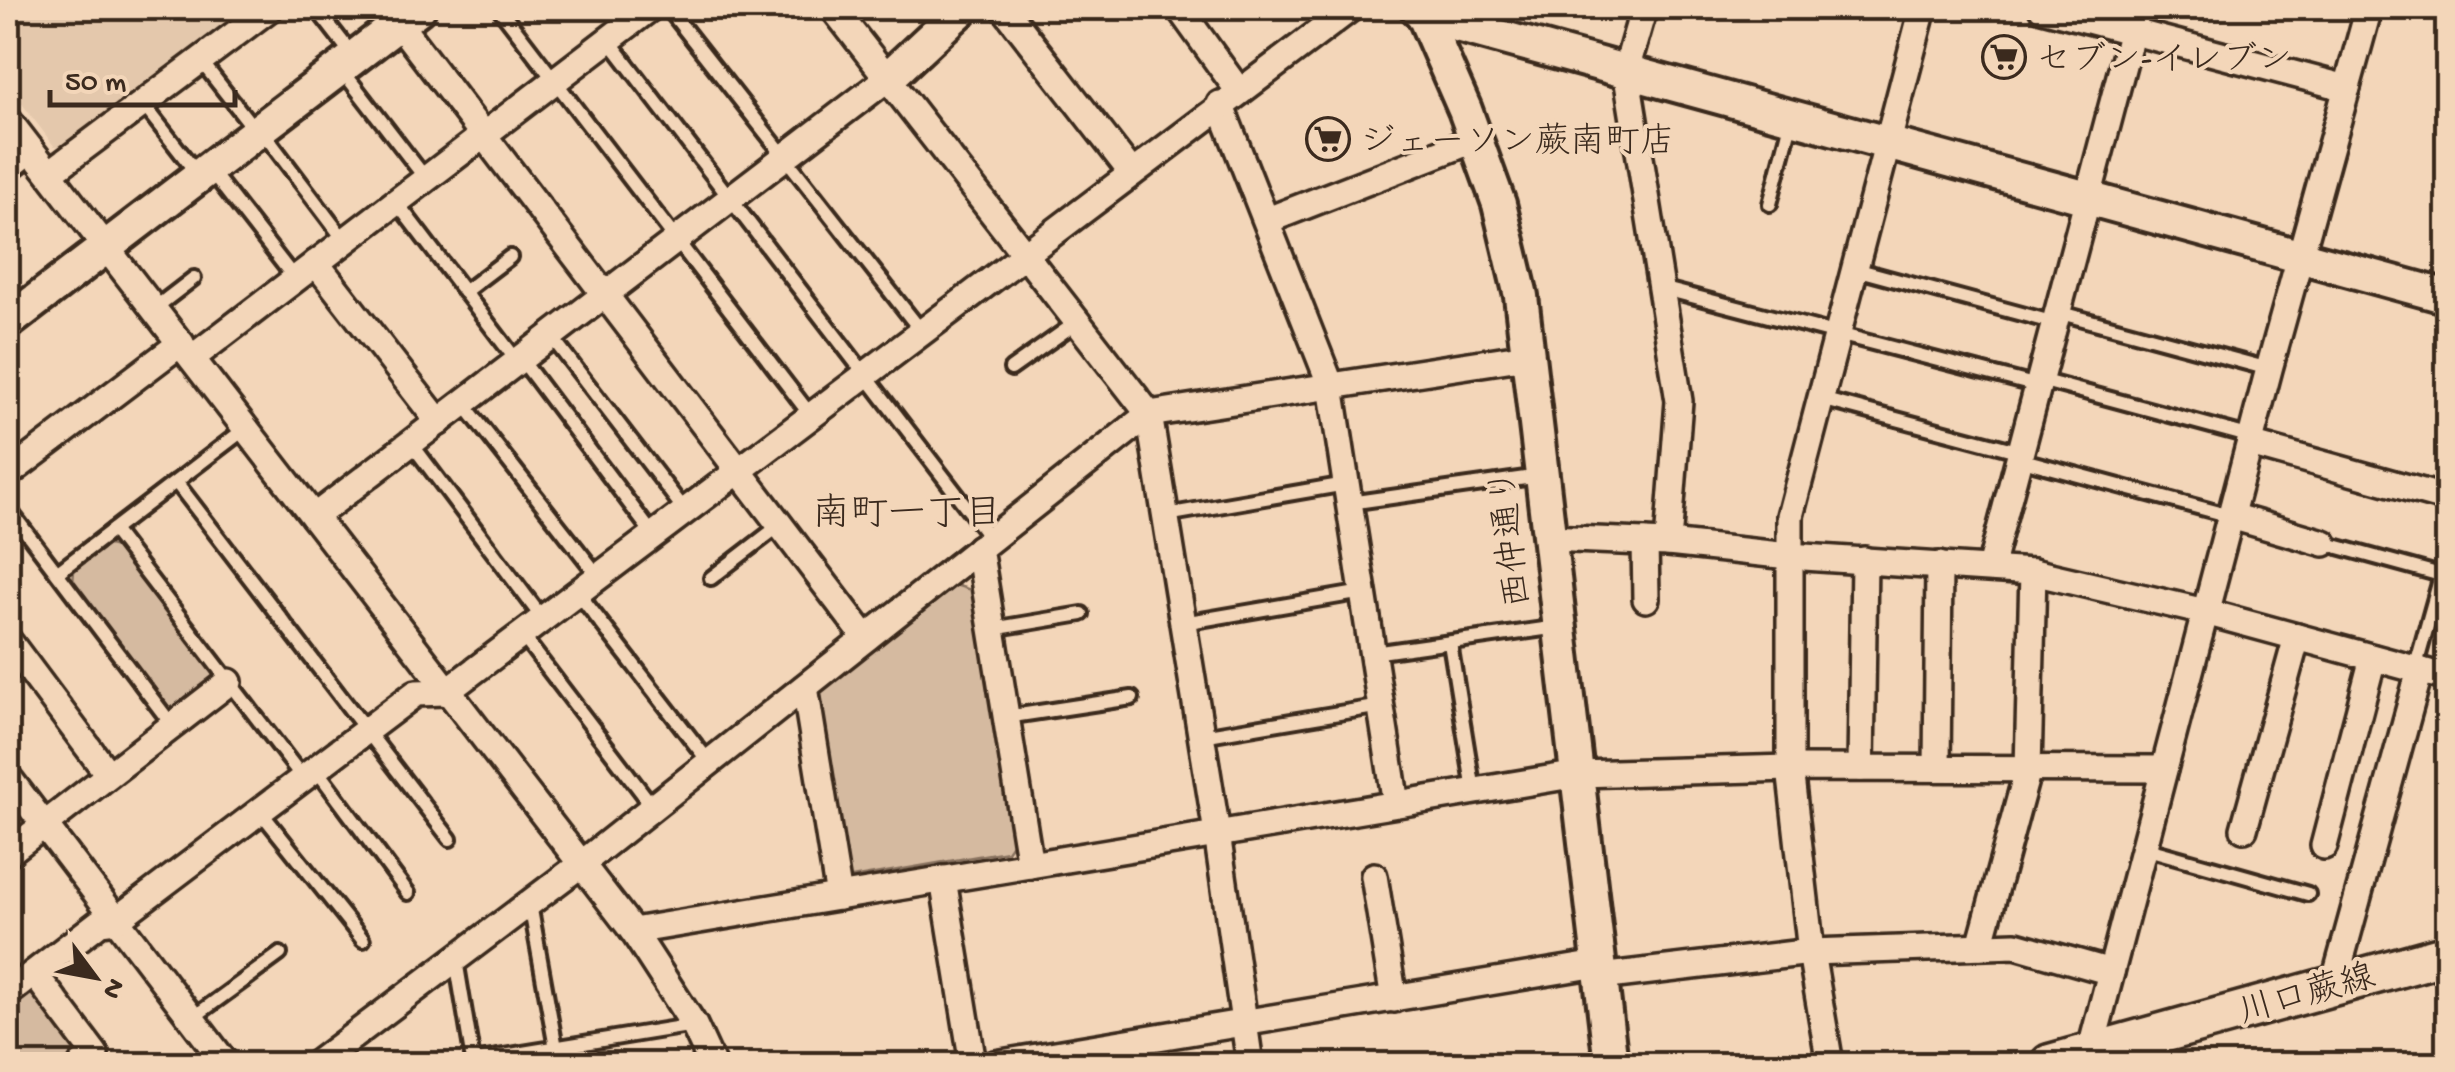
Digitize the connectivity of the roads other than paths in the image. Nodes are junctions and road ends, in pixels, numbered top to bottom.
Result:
1 (270, 8) edge
2 (316, 8) edge
3 (500, 8) edge
4 (650, 8) edge
5 (668, 8) edge
6 (833, 8) edge
7 (963, 8) edge
8 (1004, 8) edge
9 (1351, 8) edge
10 (1644, 8) edge
11 (1924, 8) edge
12 (2042, 8) edge
13 (2369, 8) edge
14 (1185, 10) edge
15 (1421, 12) edge
16 (408, 13) edge
17 (2135, 19) edge
18 (608, 39) junction
19 (201, 60) junction
20 (347, 63) junction
21 (1626, 70) junction
22 (888, 78) junction
23 (554, 80) junction
24 (2347, 88) junction
25 (1229, 97) junction
26 (143, 104) junction
27 (1793, 116) junction
28 (8, 120) edge
29 (258, 130) junction
30 (484, 134) junction
31 (1476, 139) junction
32 (1888, 142) junction
33 (31, 150) junction
34 (784, 158) junction
35 (8, 168) edge
36 (204, 172) junction
37 (1132, 172) junction
38 (50, 173) junction
39 (426, 179) junction
40 (2088, 196) junction
41 (730, 198) junction
42 (397, 203) junction
43 (1770, 204) dead end
44 (1268, 220) junction
45 (676, 240) junction
46 (344, 241) junction
47 (107, 246) junction
48 (1024, 254) junction
49 (510, 257) dead end
50 (2302, 257) junction
51 (1855, 269) junction
52 (306, 271) junction
53 (194, 278) dead end
54 (1661, 288) junction
55 (464, 292) junction
56 (606, 294) junction
57 (2448, 297) edge
58 (155, 308) junction
59 (2056, 317) junction
60 (8, 322) edge
61 (1077, 322) junction
62 (922, 332) junction
63 (1838, 334) junction
64 (551, 336) junction
65 (187, 350) junction
66 (1528, 356) junction
67 (519, 360) junction
68 (2269, 369) junction
69 (1012, 370) dead end
70 (866, 376) junction
71 (2039, 383) junction
72 (1331, 386) junction
73 (1821, 399) junction
74 (464, 403) junction
75 (1150, 414) junction
76 (812, 417) junction
77 (438, 422) junction
78 (246, 428) junction
79 (2250, 440) junction
80 (412, 443) junction
81 (2020, 455) junction
82 (741, 471) junction
83 (8, 474) edge
84 (1541, 476) junction
85 (176, 482) junction
86 (1348, 494) junction
87 (2448, 500) edge
88 (8, 508) edge
89 (686, 512) junction
90 (1166, 515) junction
91 (2231, 516) junction
92 (314, 518) junction
93 (781, 525) junction
94 (113, 530) junction
95 (654, 536) junction
96 (1548, 538) junction
97 (985, 543) junction
98 (1656, 543) junction
99 (2324, 543) joint
100 (2448, 551) edge
101 (1789, 556) junction
102 (1864, 560) junction
103 (1939, 565) junction
104 (1990, 568) junction
105 (58, 572) junction
106 (2033, 572) junction
107 (2441, 575) junction
108 (711, 578) dead end
109 (588, 585) junction
110 (1363, 592) junction
111 (1646, 599) dead end
112 (2205, 612) junction
113 (1082, 614) dead end
114 (543, 619) junction
115 (1183, 623) junction
116 (1559, 627) junction
117 (992, 629) junction
118 (522, 635) junction
119 (2297, 637) junction
120 (866, 638) junction
121 (8, 640) edge
122 (1450, 642) junction
123 (1372, 653) junction
124 (2373, 658) junction
125 (2418, 670) junction
126 (2448, 678) edge
127 (229, 682) junction
128 (804, 687) junction
129 (446, 692) junction
130 (1132, 698) dead end
131 (1381, 706) junction
132 (1006, 716) junction
133 (172, 725) junction
134 (366, 730) junction
135 (1202, 736) junction
136 (709, 762) junction
137 (1790, 768) junction
138 (1862, 768) junction
139 (1936, 768) junction
140 (2028, 769) junction
141 (2164, 769) junction
142 (310, 773) junction
143 (108, 774) junction
144 (1578, 774) junction
145 (8, 777) edge
146 (1474, 791) junction
147 (1396, 804) junction
148 (653, 807) junction
149 (260, 811) junction
150 (44, 825) junction
151 (2244, 829) dead end
152 (1218, 833) junction
153 (450, 840) dead end
154 (2324, 846) dead end
155 (2144, 848) junction
156 (8, 853) edge
157 (1030, 864) junction
158 (580, 865) junction
159 (1374, 876) dead end
160 (943, 879) junction
161 (408, 893) dead end
162 (2308, 894) dead end
163 (839, 897) junction
164 (530, 904) junction
165 (116, 920) junction
166 (633, 931) junction
167 (363, 940) dead end
168 (1980, 946) junction
169 (1812, 952) junction
170 (280, 954) dead end
171 (2448, 954) edge
172 (456, 960) junction
173 (1600, 971) junction
174 (2111, 972) junction
175 (34, 973) junction
176 (2334, 984) junction
177 (8, 994) edge
178 (1394, 998) junction
179 (191, 1019) junction
180 (1244, 1024) junction
181 (694, 1025) junction
182 (556, 1048) junction
183 (351, 1053) edge
184 (2088, 1059) edge
185 (82, 1064) edge
186 (226, 1064) edge
187 (316, 1064) edge
188 (712, 1064) edge
189 (973, 1064) edge
190 (995, 1064) edge
191 (1250, 1064) edge
192 (1611, 1064) edge
193 (1830, 1064) edge
194 (2050, 1064) edge

1 - 19 street
2 - 20 lane
3 - 23 lane
4 - 18 street
5 - 34 lane
6 - 22 street
7 - 22 street
8 - 37 street
9 - 25 street
10 - 21 street
11 - 32 street
12 - 17 street
13 - 24 street
14 - 25 street
15 - 21 street
15 - 31 street, 西仲通り
16 - 20 street
16 - 30 street
17 - 24 street
17 - 40 street
18 - 23 street
18 - 41 lane
19 - 26 street
19 - 29 lane
20 - 29 street
20 - 39 lane
21 - 27 street
21 - 54 street
22 - 34 street
22 - 48 street
23 - 30 street
23 - 45 lane
24 - 50 street
25 - 37 street
25 - 44 street
26 - 36 lane
26 - 38 street
27 - 32 street
27 - 43 lane
28 - 33 street
29 - 36 street
29 - 46 lane
30 - 39 street
30 - 56 street
31 - 44 street
31 - 66 street, 西仲通り
32 - 40 street
32 - 51 street
33 - 35 street
33 - 38 street
34 - 41 street
34 - 62 lane
36 - 47 street
36 - 52 lane
37 - 48 street
38 - 47 street
39 - 42 street
40 - 50 street
40 - 59 street
41 - 45 street
41 - 70 lane
42 - 46 street
42 - 55 lane
44 - 72 street
45 - 56 street
45 - 76 lane
46 - 52 street
47 - 58 street
47 - 60 street
48 - 61 street
48 - 62 street
49 - 55 lane
50 - 57 street
50 - 68 street
51 - 59 lane
51 - 63 street
52 - 65 street
52 - 77 street
53 - 58 lane
54 - 63 lane
54 - 98 street
55 - 67 lane
56 - 64 street
56 - 82 street
58 - 65 street
59 - 68 lane
59 - 71 street
61 - 69 lane
61 - 75 street
62 - 70 street
63 - 71 lane
63 - 73 street
64 - 67 street
64 - 89 lane
65 - 78 street
65 - 83 street
66 - 72 street
66 - 84 street, 西仲通り
67 - 74 street
67 - 95 lane
68 - 79 street
70 - 76 street
70 - 97 lane
71 - 79 lane
71 - 81 street
72 - 75 street
72 - 86 street
73 - 81 lane
73 - 101 street
74 - 77 street
74 - 109 lane
75 - 90 street
75 - 97 street
76 - 82 street
77 - 80 street
78 - 85 lane
78 - 92 street
79 - 87 street
79 - 91 street
80 - 92 street
80 - 114 lane
81 - 91 lane
81 - 104 street
82 - 89 street
82 - 93 street
84 - 86 lane
84 - 96 street, 西仲通り
85 - 94 lane
85 - 134 lane
86 - 90 lane
86 - 110 street
88 - 105 lane
89 - 95 street
90 - 115 street
91 - 99 street
91 - 112 street
92 - 129 street
93 - 108 lane
93 - 120 street
94 - 105 lane
94 - 127 lane
95 - 109 street
96 - 98 street
96 - 116 street, 西仲通り
97 - 117 street
97 - 120 street
98 - 101 street
98 - 111 street
99 - 107 lane
100 - 107 lane
101 - 102 street
101 - 137 street
102 - 103 street
102 - 138 street
103 - 104 street
103 - 139 street
104 - 106 street
105 - 133 lane
106 - 112 street
106 - 140 street
107 - 125 lane
109 - 114 street
109 - 136 lane
110 - 115 lane
110 - 123 street
112 - 119 street
112 - 141 street
113 - 117 lane
114 - 118 street
115 - 135 street
116 - 122 lane
116 - 144 street, 西仲通り
117 - 132 street
118 - 129 street
118 - 148 lane
119 - 124 street
119 - 151 street
120 - 128 street
121 - 143 street
122 - 123 lane
122 - 146 lane
123 - 131 street
124 - 125 street
124 - 154 street
125 - 126 street
125 - 176 street
127 - 133 street
127 - 142 lane
128 - 136 street
128 - 163 street
129 - 134 street
129 - 158 street
130 - 132 lane
131 - 135 lane
131 - 147 street
132 - 157 street
133 - 143 street
134 - 142 street
134 - 153 lane
135 - 152 street
136 - 148 street
137 - 138 street
137 - 144 street
137 - 169 street
138 - 139 street
139 - 140 street
140 - 141 street
140 - 168 street
141 - 155 street
142 - 149 street
142 - 161 lane
143 - 150 street
144 - 146 street
144 - 173 street, 西仲通り
145 - 150 street
146 - 147 street
147 - 152 street
148 - 158 street
149 - 165 street
149 - 167 lane
150 - 156 street
150 - 165 street
152 - 157 street
152 - 180 street
155 - 162 lane
155 - 174 street
157 - 160 street
158 - 164 street
158 - 166 street
159 - 178 street
160 - 163 street
160 - 189 street
163 - 166 street
164 - 172 street
164 - 182 lane
165 - 175 street
165 - 179 street
166 - 181 street
168 - 169 street
168 - 174 street
169 - 173 street
169 - 193 street
170 - 179 lane
171 - 176 main road, 川口蕨線
172 - 182 lane
172 - 183 street
173 - 178 street
173 - 192 street, 西仲通り
174 - 184 street
175 - 177 street
175 - 185 street
176 - 184 main road, 川口蕨線
178 - 180 street
179 - 186 street
180 - 190 street
180 - 191 street
181 - 182 lane
181 - 188 street
183 - 187 street
184 - 194 main road, 川口蕨線

